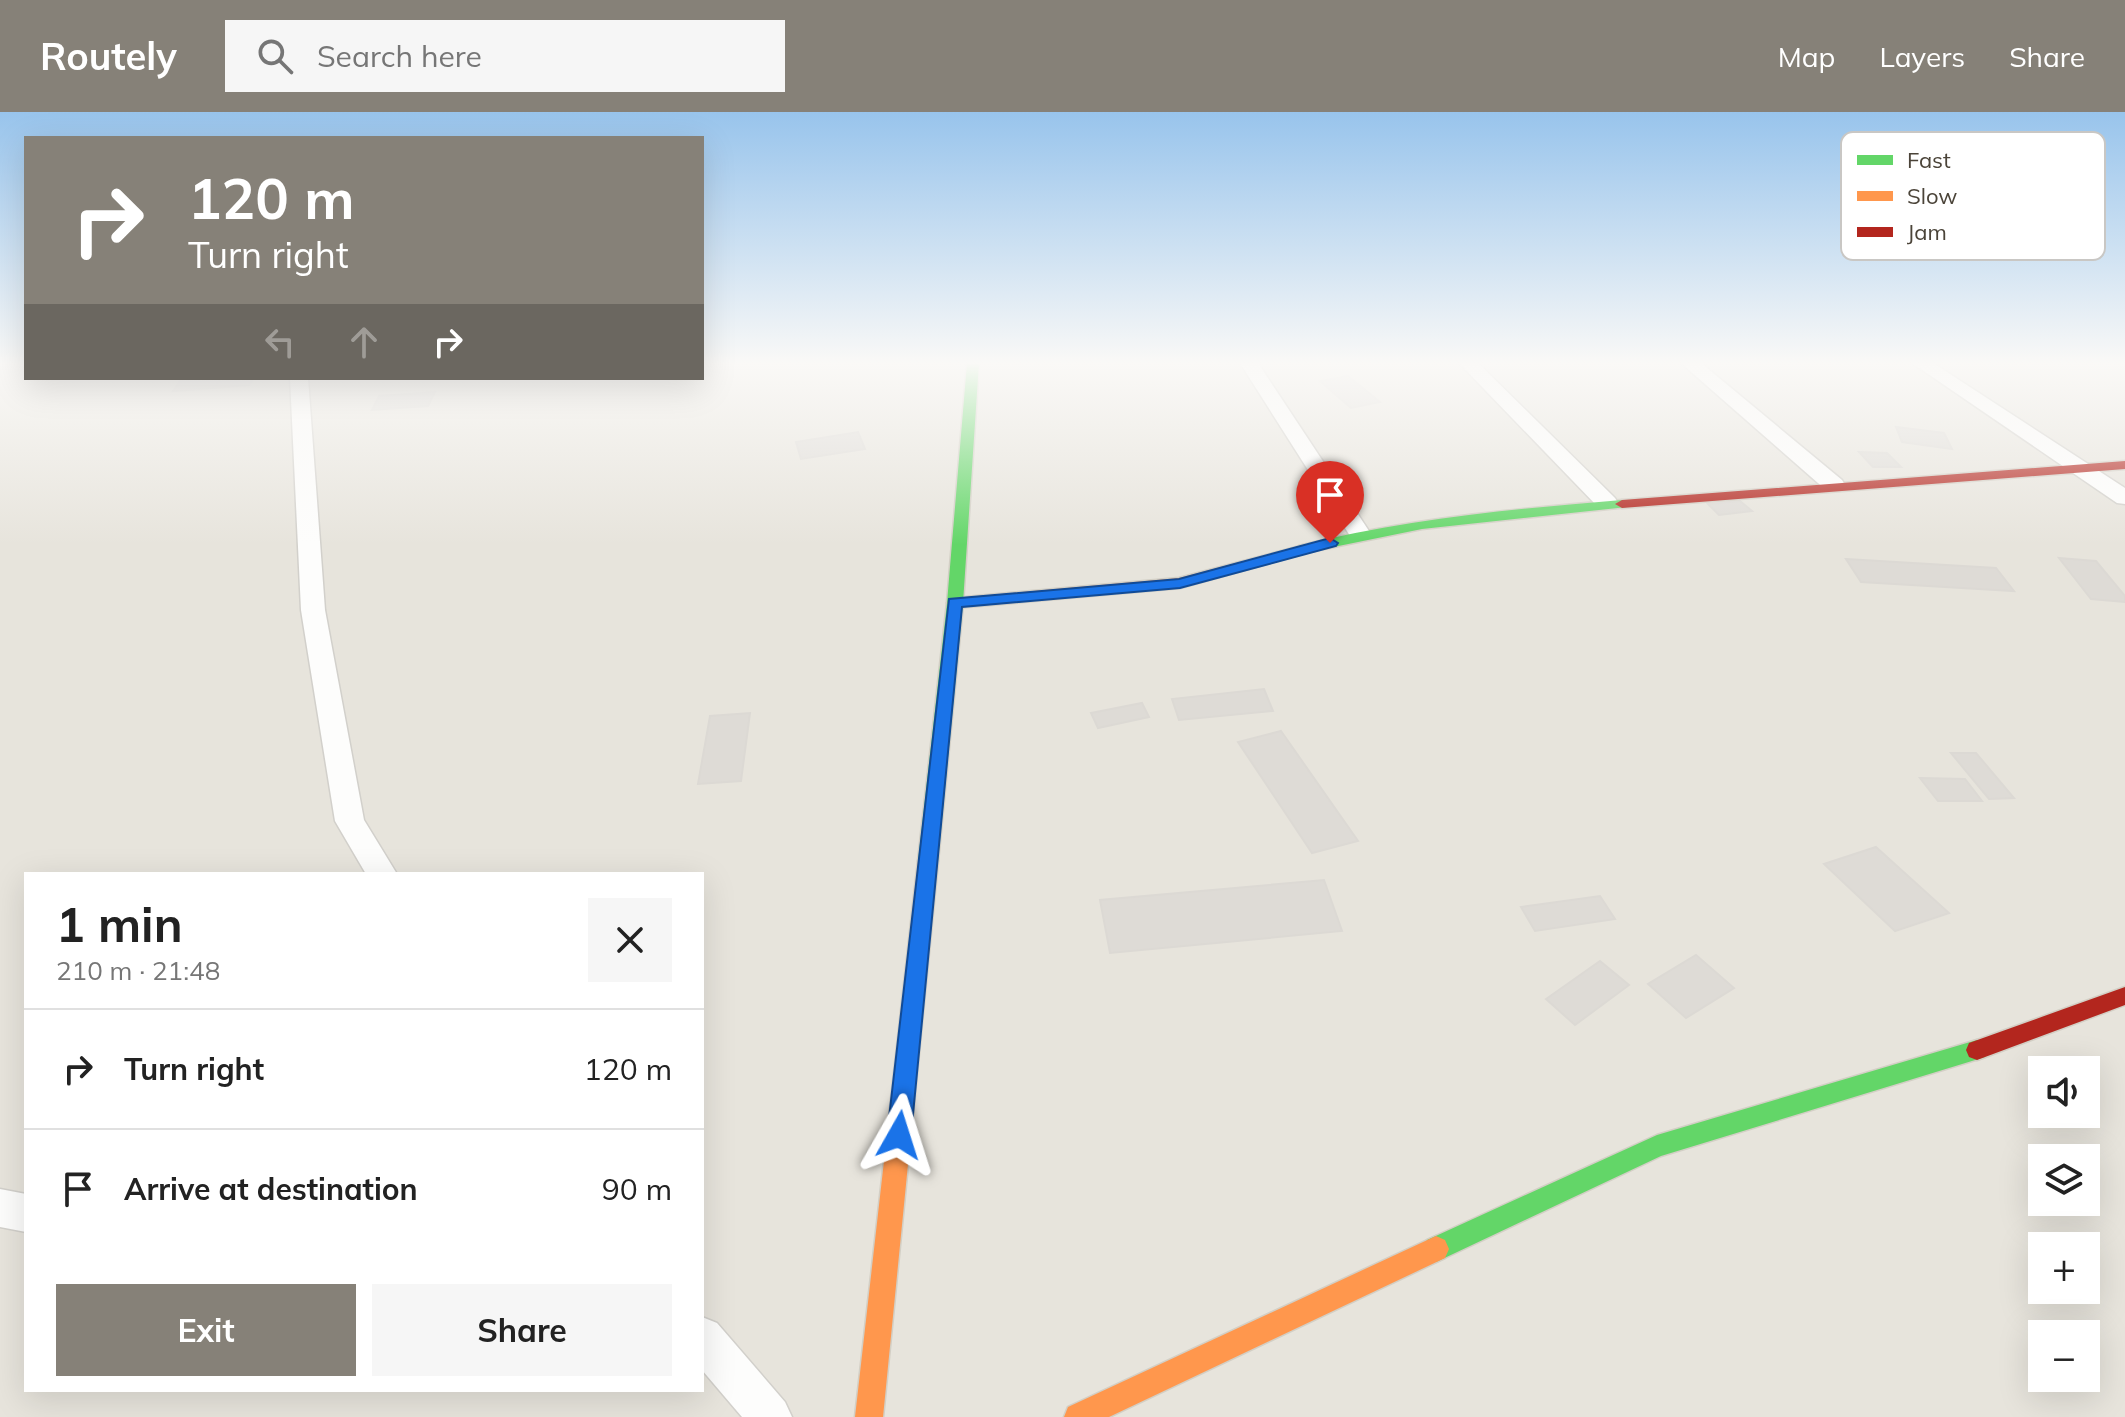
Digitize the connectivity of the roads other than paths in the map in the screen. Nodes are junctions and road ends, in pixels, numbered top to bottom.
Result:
1 (302, 424) edge
2 (968, 424) edge
3 (1289, 424) edge
4 (1528, 424) edge
5 (1762, 424) edge
6 (2013, 424) edge
7 (2125, 465) edge
8 (2077, 466) junction
9 (1834, 485) junction
10 (2125, 498) edge
11 (1607, 503) junction
12 (1360, 534) junction
13 (955, 603) junction
14 (381, 872) edge
15 (2125, 996) edge
16 (0, 1208) edge
17 (24, 1213) edge
18 (704, 1341) edge
19 (770, 1417) edge
20 (869, 1417) edge
21 (1078, 1417) edge

1 - 14 street
2 - 13 street
3 - 12 street
4 - 11 street
5 - 9 street
6 - 8 street
7 - 8 street
8 - 9 street
8 - 10 street
9 - 11 street
11 - 12 street
12 - 13 street
13 - 20 street
15 - 21 street
16 - 17 street
18 - 19 street

